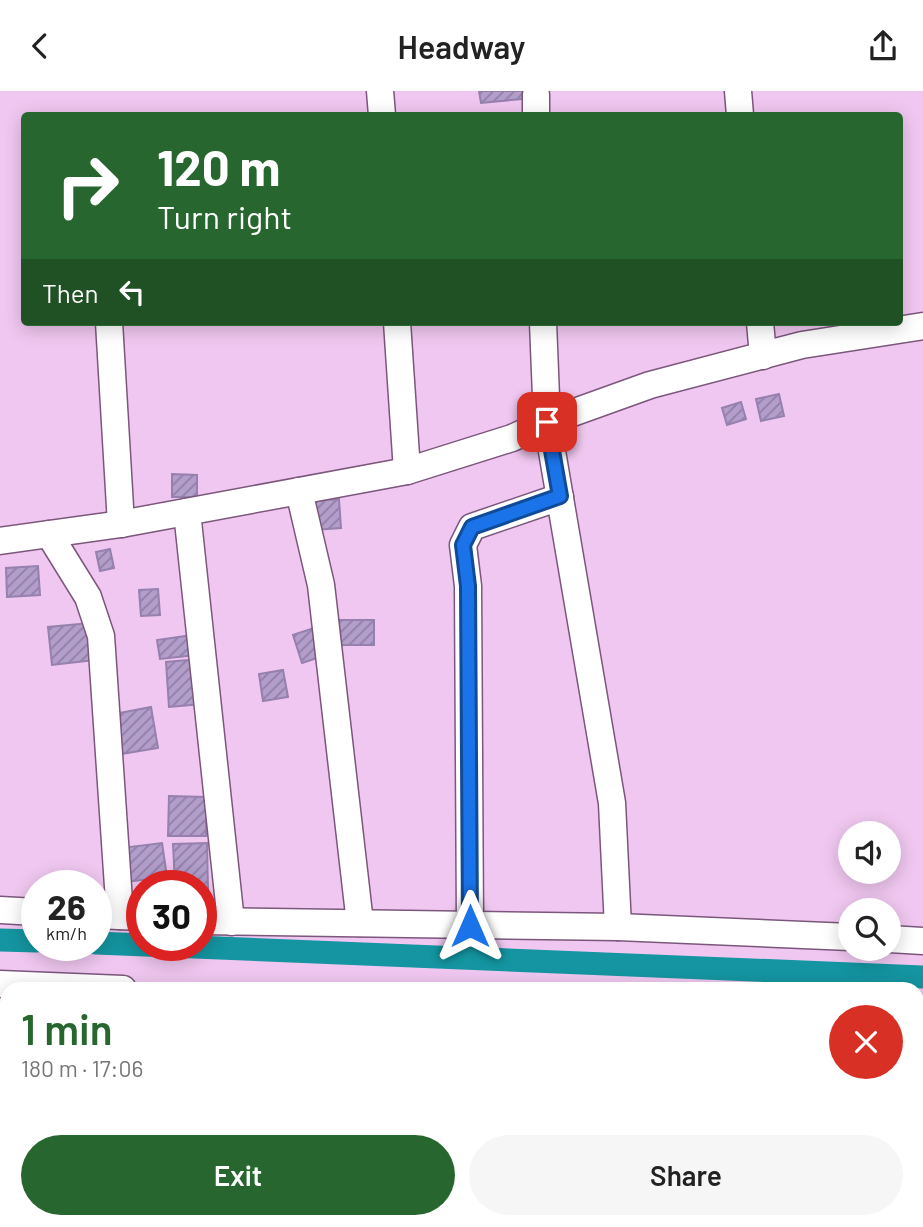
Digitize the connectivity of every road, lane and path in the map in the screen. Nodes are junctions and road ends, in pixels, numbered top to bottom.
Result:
1 (380, 91) edge
2 (737, 91) edge
3 (382, 112) edge
4 (740, 112) edge
5 (108, 326) edge
6 (397, 326) edge
7 (543, 326) edge
8 (760, 326) edge
9 (923, 326) edge
10 (763, 356) junction
11 (547, 422) junction
12 (407, 471) junction
13 (299, 491) junction
14 (560, 496) junction
15 (187, 512) junction
16 (121, 524) junction
17 (49, 534) junction
18 (0, 541) edge
19 (0, 911) edge
20 (21, 912) edge
21 (119, 916) edge
22 (217, 922) edge
23 (231, 922) junction
24 (360, 923) junction
25 (470, 926) junction
26 (618, 927) junction
27 (838, 936) edge
28 (901, 940) edge
29 (923, 941) edge

1 - 3 street
2 - 4 street
5 - 16 street
6 - 12 street
7 - 11 street
8 - 10 street
9 - 10 street
10 - 11 street
11 - 12 street
11 - 14 street
12 - 13 street
13 - 15 street
13 - 24 street
14 - 25 street
14 - 26 street
15 - 16 street
15 - 23 street
16 - 17 street
17 - 18 street
17 - 21 street
19 - 20 street
22 - 23 street
23 - 24 street
24 - 25 street
25 - 26 street
26 - 27 street
28 - 29 street

